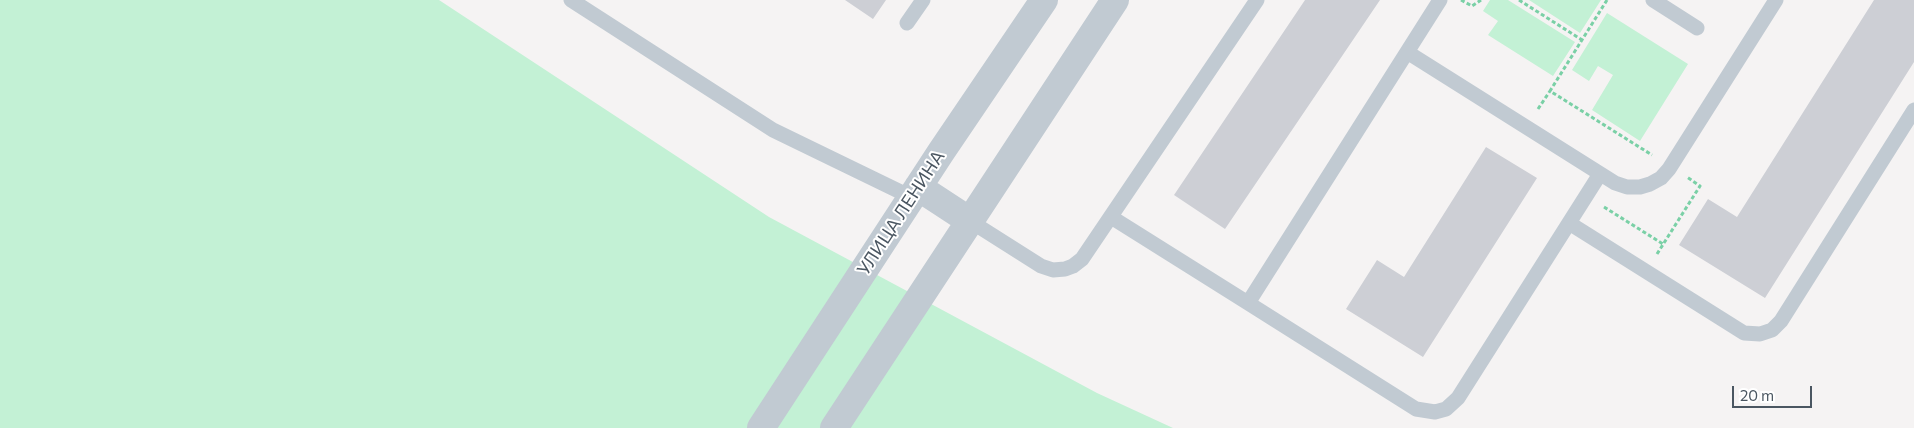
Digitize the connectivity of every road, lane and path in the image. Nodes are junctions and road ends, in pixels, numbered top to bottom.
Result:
1 (570, 0) edge
2 (923, 0) edge
3 (1044, 0) edge
4 (1115, 0) edge
5 (1257, 0) edge
6 (1440, 0) edge
7 (1460, 0) edge
8 (1481, 0) edge
9 (1519, 0) edge
10 (1607, 0) edge
11 (1652, 0) edge
12 (1776, 0) edge
13 (594, 6) edge
14 (907, 23) dead end
15 (1697, 28) dead end
16 (1582, 40) junction
17 (1407, 52) junction
18 (1914, 110) edge
19 (1671, 167) junction
20 (1600, 174) junction
21 (914, 192) junction
22 (1586, 196) junction
23 (1111, 217) junction
24 (970, 221) junction
25 (1569, 223) junction
26 (1663, 244) junction
27 (1646, 271) junction
28 (1248, 303) junction
29 (761, 428) edge
30 (834, 428) edge

1 - 13 lane
2 - 14 lane
3 - 21 street, УЛИЦА ЛЕНИНА
4 - 24 street
5 - 23 lane
6 - 17 lane
7 - 8 path
9 - 16 path
10 - 16 path
11 - 15 lane
12 - 19 lane
13 - 21 lane
16 - 19 path
17 - 20 lane
17 - 28 lane
18 - 27 lane
19 - 20 lane
19 - 26 path
20 - 22 lane
21 - 24 street
21 - 29 street, УЛИЦА ЛЕНИНА
22 - 25 lane
22 - 26 path
23 - 24 lane
23 - 28 lane
24 - 30 street
25 - 27 lane
25 - 28 lane
26 - 27 path

